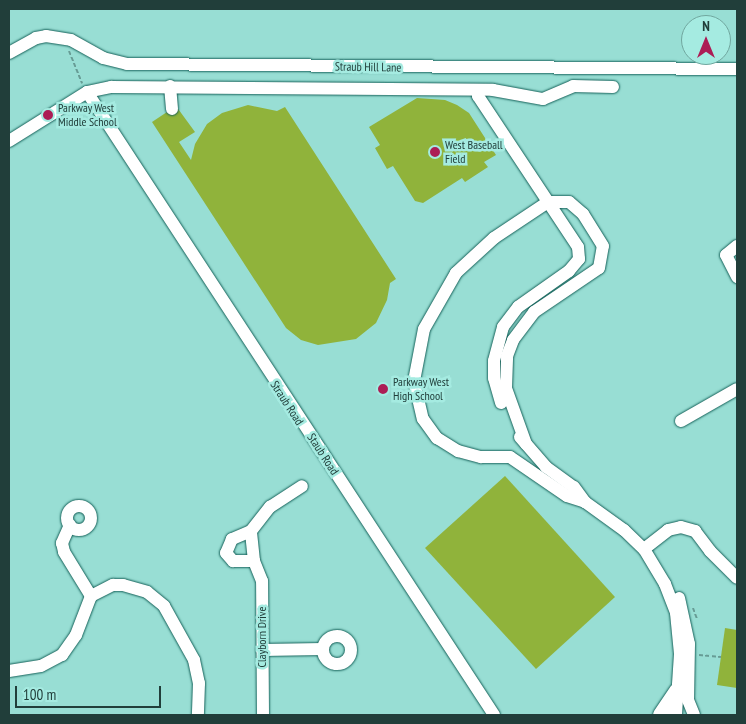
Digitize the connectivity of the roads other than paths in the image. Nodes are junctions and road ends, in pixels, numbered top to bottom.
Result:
1 (9, 52) edge
2 (737, 69) edge
3 (170, 86) junction
4 (614, 87) dead end
5 (478, 90) junction
6 (87, 92) junction
7 (172, 109) dead end
8 (9, 142) edge
9 (548, 202) junction
10 (737, 246) edge
11 (737, 277) edge
12 (737, 389) edge
13 (681, 421) dead end
14 (526, 444) junction
15 (302, 486) dead end
16 (585, 502) junction
17 (70, 525) dead end
18 (251, 531) junction
19 (644, 549) junction
20 (254, 561) junction
21 (737, 578) edge
22 (665, 584) junction
23 (92, 596) junction
24 (323, 649) dead end
25 (262, 650) junction
26 (9, 671) edge
27 (677, 691) junction
28 (198, 715) edge
29 (263, 715) edge
30 (485, 715) edge
31 (494, 715) edge
32 (661, 715) edge
33 (676, 715) edge
34 (694, 715) edge

1 - 2 street, Straub Hill Lane
3 - 5 street
3 - 6 street
3 - 7 street
4 - 5 street
5 - 9 street
6 - 8 street
6 - 30 street, Straub Road
6 - 31 street, Staub Road
9 - 14 street
9 - 14 street
9 - 16 street
10 - 11 street
12 - 13 street
14 - 16 street
15 - 18 street
16 - 19 street
17 - 23 street
18 - 20 street, Clayborn Drive
18 - 20 street
19 - 21 street
19 - 22 street
20 - 25 street, Clayborn Drive
22 - 27 street
22 - 34 street
23 - 26 street
23 - 28 street
24 - 25 street
25 - 29 street, Clayborn Drive
27 - 32 main road
27 - 33 street

